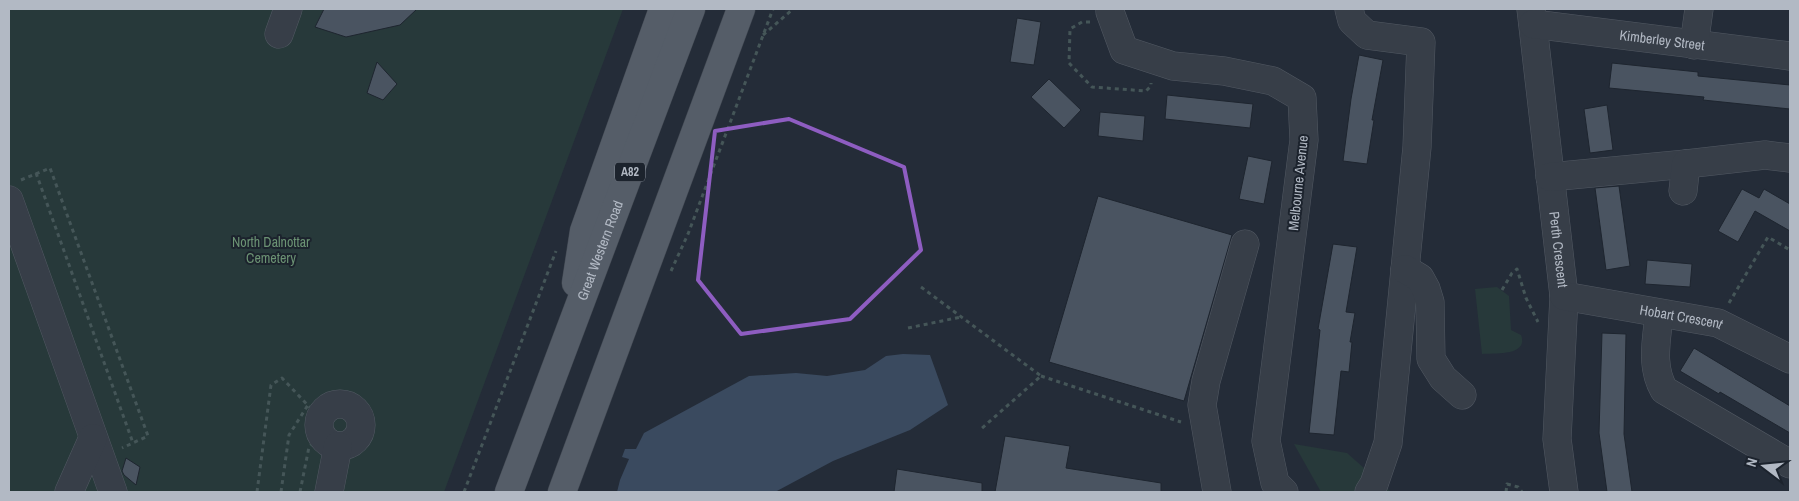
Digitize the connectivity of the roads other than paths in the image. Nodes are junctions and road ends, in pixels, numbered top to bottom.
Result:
1 (288, 9) edge
2 (663, 9) edge
3 (691, 9) edge
4 (741, 9) edge
5 (1110, 9) edge
6 (1350, 9) edge
7 (1699, 9) edge
8 (1532, 16) edge
9 (279, 34) dead end
10 (1694, 45) junction
11 (1790, 56) edge
12 (1790, 158) edge
13 (1686, 164) junction
14 (1550, 177) junction
15 (13, 191) edge
16 (1683, 191) dead end
17 (1246, 244) dead end
18 (1405, 269) junction
19 (1564, 296) junction
20 (1659, 314) junction
21 (568, 334) junction
22 (1790, 359) edge
23 (1462, 395) dead end
24 (322, 426) road end
25 (97, 448) junction
26 (1790, 464) edge
27 (69, 492) edge
28 (113, 492) edge
29 (329, 492) edge
30 (509, 492) edge
31 (562, 492) edge
32 (1217, 492) edge
33 (1284, 492) edge
34 (1369, 492) edge
35 (1564, 492) edge

1 - 9 street
2 - 21 main road
3 - 21 main road, Great Western Road / A82
4 - 31 main road
5 - 33 street, Melbourne Avenue
6 - 18 street
7 - 10 street
8 - 10 street, Kimberley Street
8 - 14 street, Perth Crescent
10 - 11 street, Kimberley Street
12 - 13 street
13 - 14 street
13 - 16 street
14 - 19 street, Perth Crescent
15 - 25 street
17 - 32 street
18 - 23 street
18 - 34 street
19 - 20 street, Hobart Crescent
19 - 35 street, Perth Crescent
20 - 22 street, Hobart Crescent
20 - 26 street
21 - 30 main road, Great Western Road / A82
24 - 29 street
25 - 27 street
25 - 28 street

